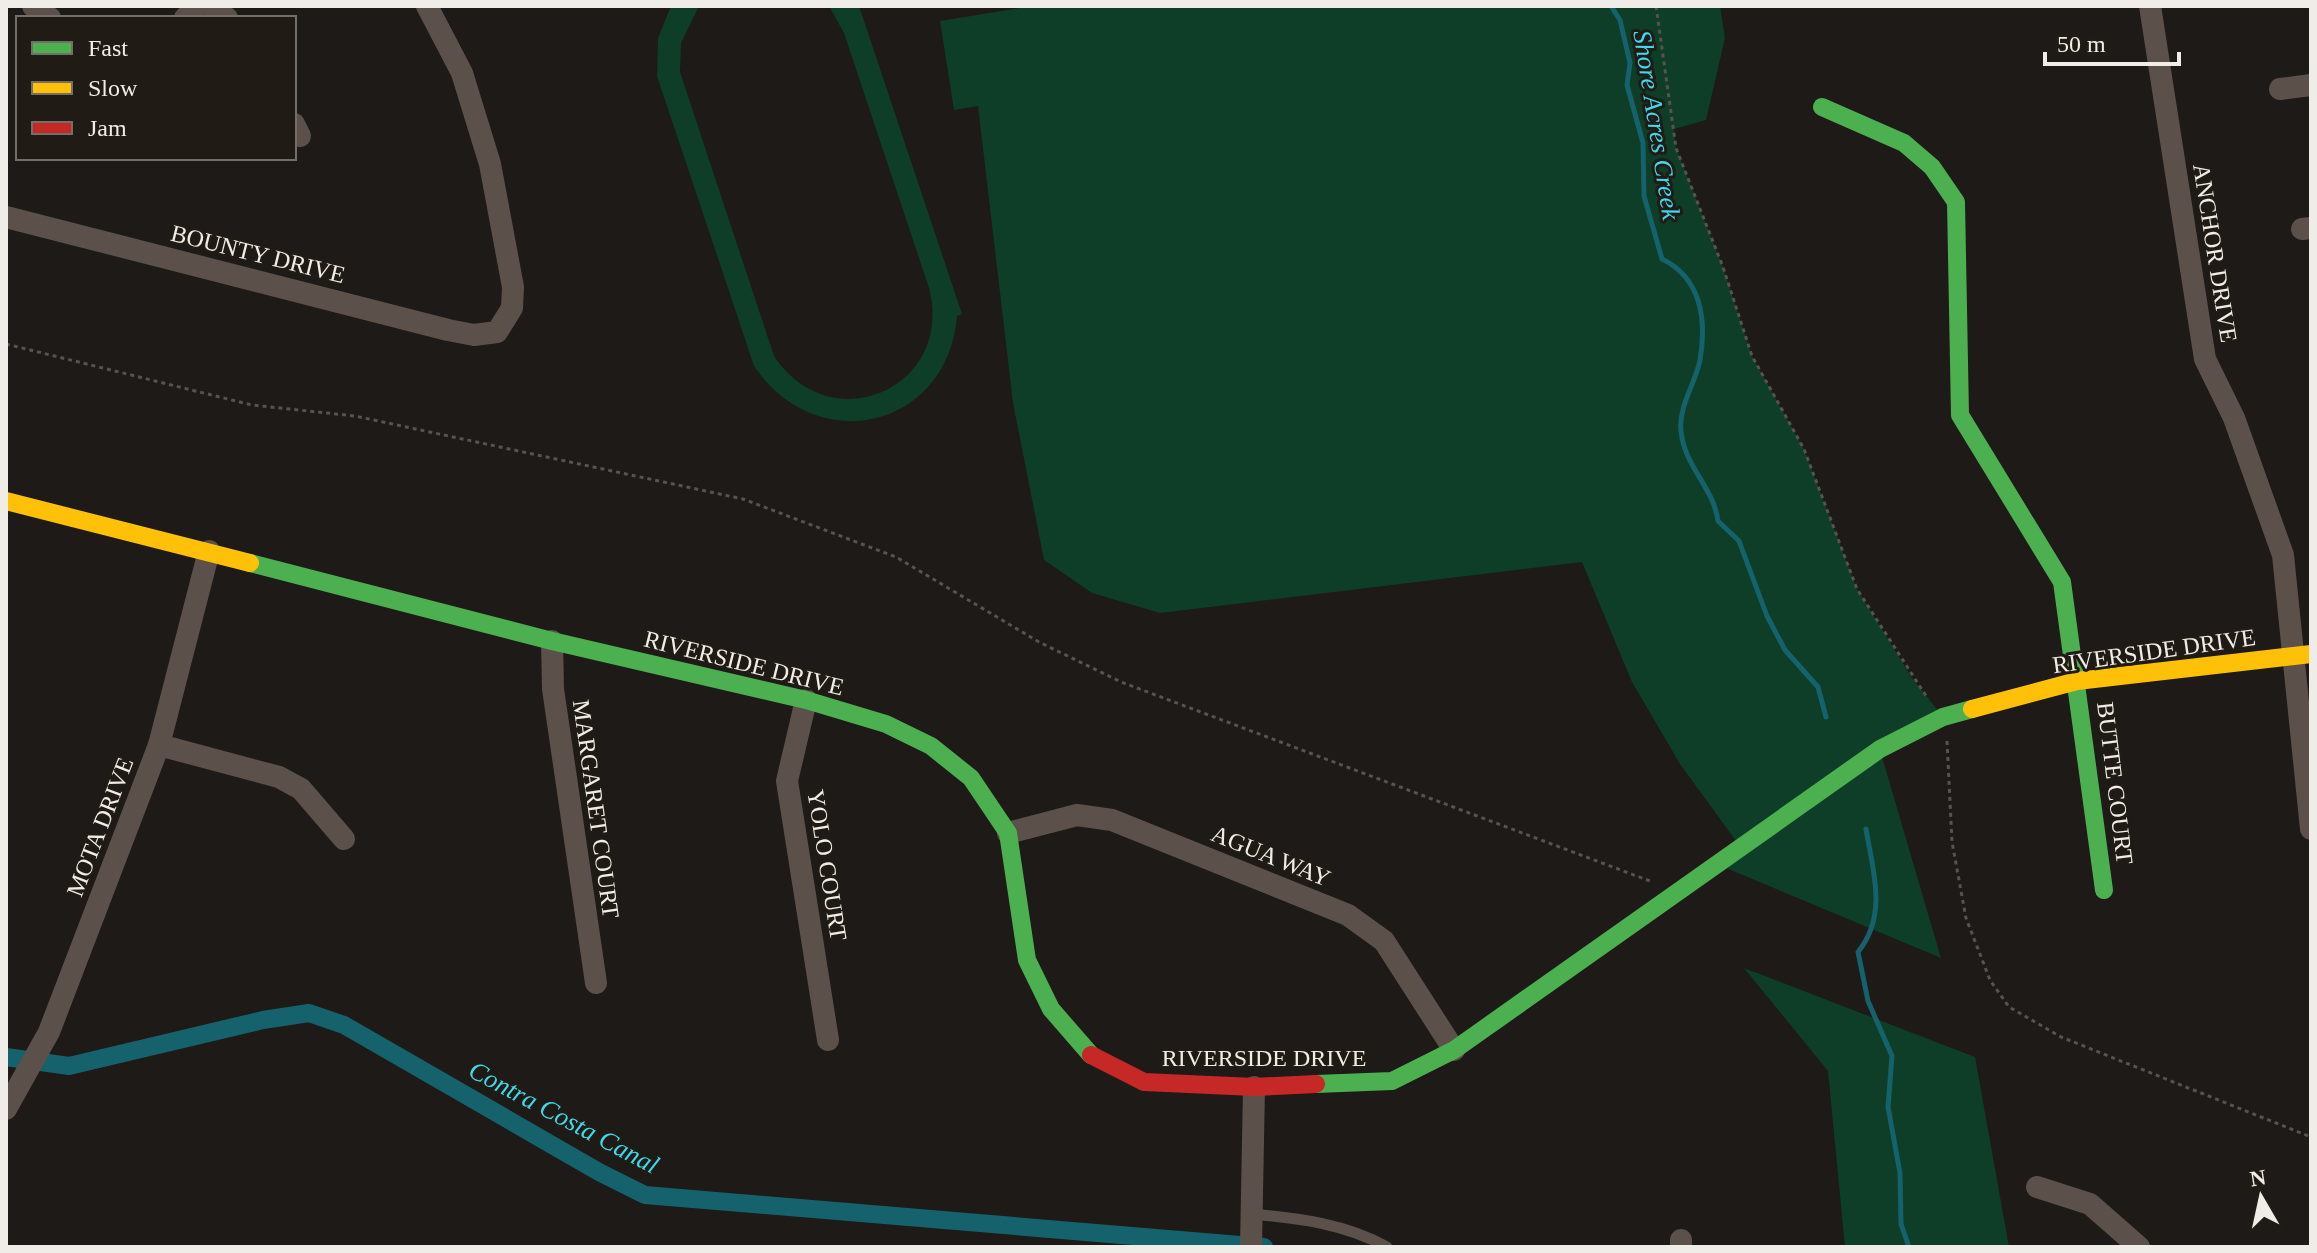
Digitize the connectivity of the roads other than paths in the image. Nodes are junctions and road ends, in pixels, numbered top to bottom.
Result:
1 (427, 6) edge
2 (2150, 6) edge
3 (2311, 85) edge
4 (2280, 89) dead end
5 (1822, 107) dead end
6 (6, 217) edge
7 (6, 501) edge
8 (209, 551) junction
9 (552, 641) junction
10 (2302, 656) edge
11 (2077, 681) junction
12 (806, 700) junction
13 (159, 745) junction
14 (2311, 829) edge
15 (1008, 833) junction
16 (344, 839) dead end
17 (2104, 890) dead end
18 (596, 983) dead end
19 (828, 1040) dead end
20 (1454, 1050) junction
21 (1254, 1087) junction
22 (9, 1104) edge
23 (2037, 1187) dead end
24 (1252, 1203) junction
25 (1251, 1247) edge
26 (1387, 1247) edge
27 (2139, 1247) edge

1 - 6 street, BOUNTY DRIVE
2 - 10 street, ANCHOR DRIVE
3 - 4 street
5 - 11 street, BUTTE COURT
7 - 8 street, RIVERSIDE DRIVE
8 - 9 street, RIVERSIDE DRIVE
8 - 13 street, MOTA DRIVE
9 - 12 street, RIVERSIDE DRIVE
9 - 18 street, MARGARET COURT
10 - 11 street, RIVERSIDE DRIVE
10 - 14 street, ANCHOR DRIVE
11 - 17 street, BUTTE COURT
11 - 20 street, RIVERSIDE DRIVE
12 - 15 street, RIVERSIDE DRIVE
12 - 19 street, YOLO COURT
13 - 16 street
13 - 22 street, MOTA DRIVE
15 - 20 street, AGUA WAY
15 - 21 street, RIVERSIDE DRIVE
20 - 21 street, RIVERSIDE DRIVE
21 - 24 street
23 - 27 street
24 - 25 street
24 - 26 lane

